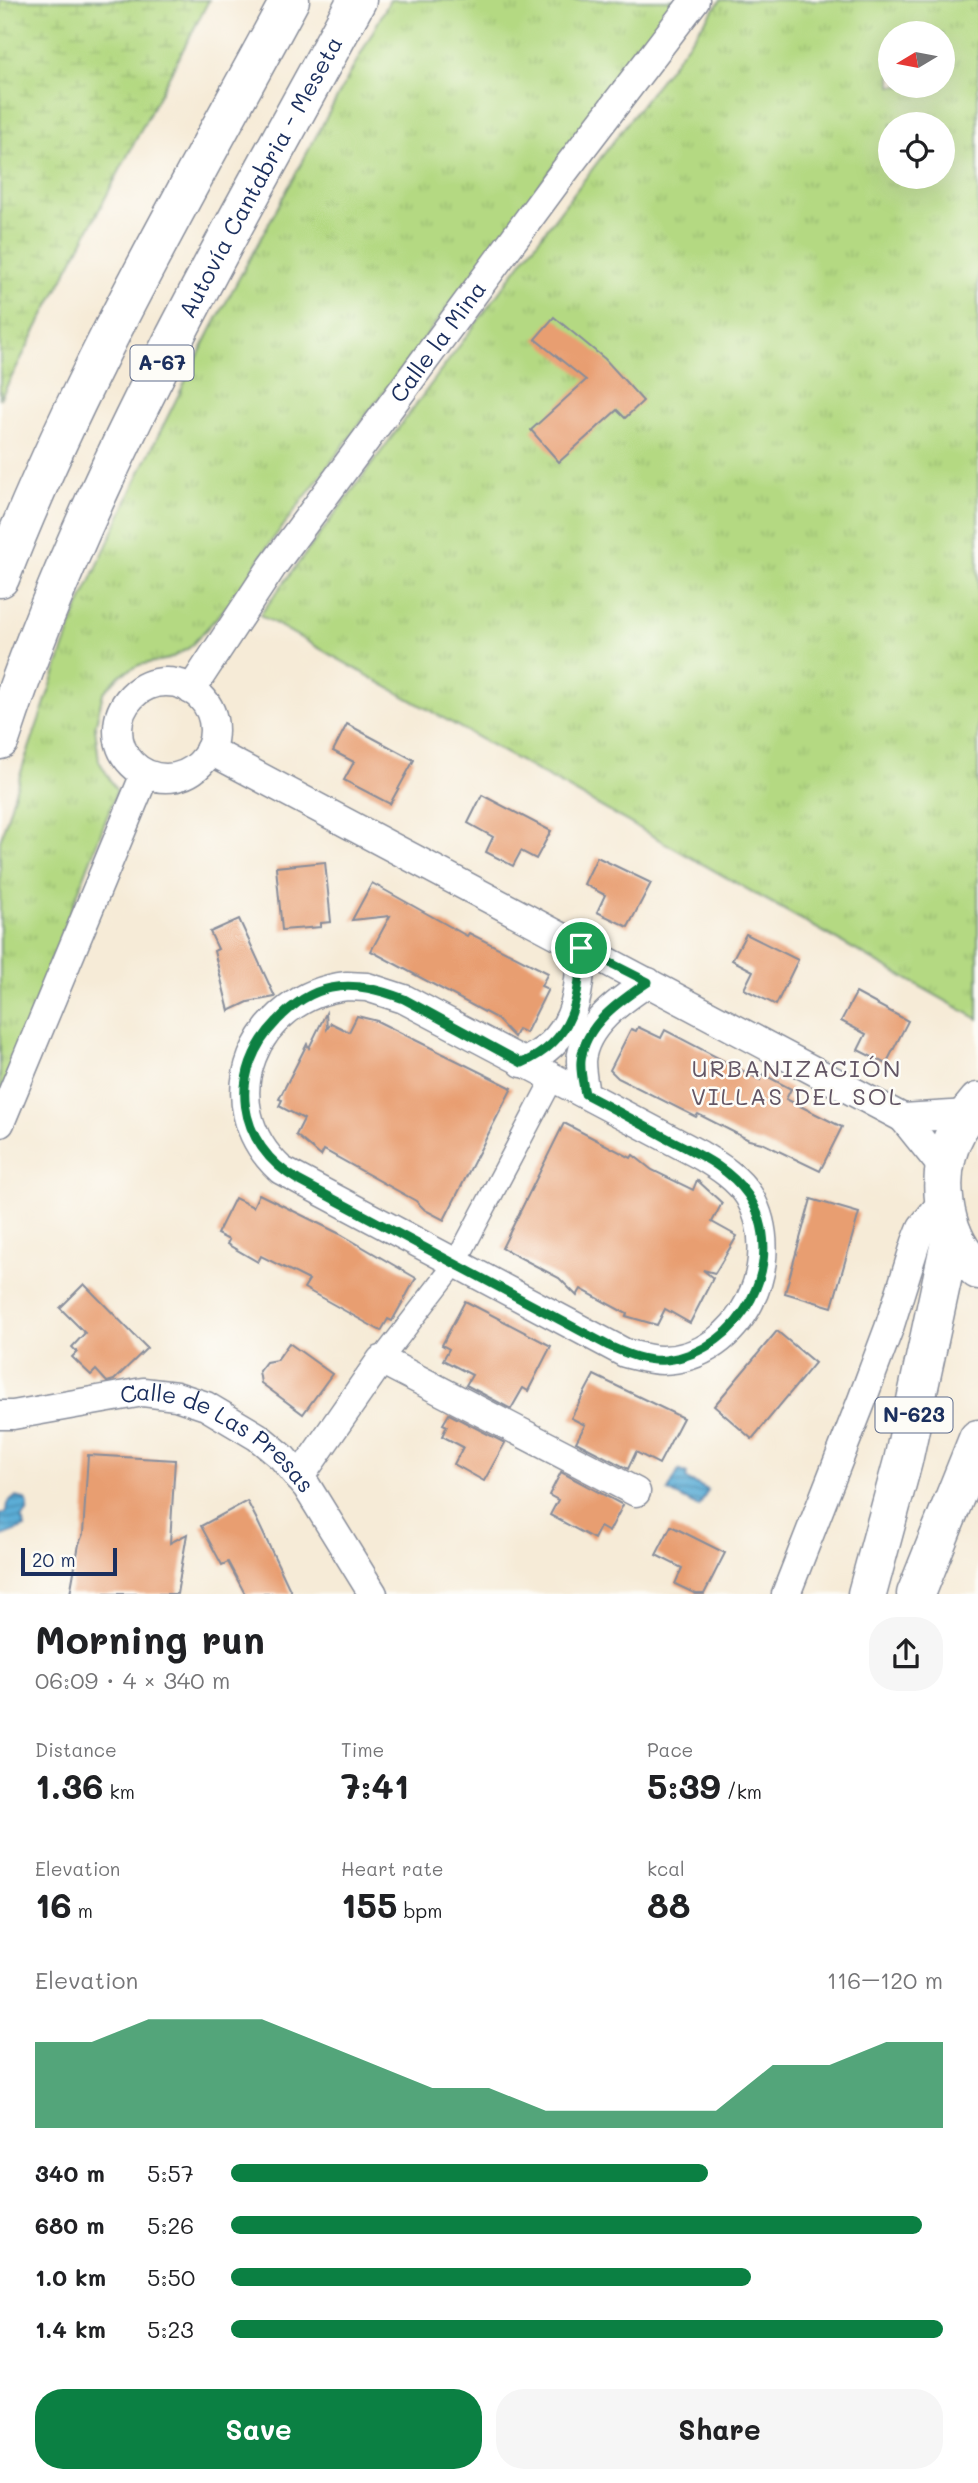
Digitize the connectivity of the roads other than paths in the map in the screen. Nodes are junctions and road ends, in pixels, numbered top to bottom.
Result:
1 (290, 0) edge
2 (357, 0) edge
3 (695, 0) edge
4 (0, 578) edge
5 (191, 690) junction
6 (0, 740) edge
7 (209, 750) junction
8 (145, 774) junction
9 (581, 948) junction
10 (648, 982) junction
11 (522, 1063) junction
12 (553, 1078) junction
13 (585, 1094) junction
14 (973, 1108) edge
15 (903, 1118) junction
16 (0, 1123) edge
17 (947, 1201) junction
18 (455, 1264) junction
19 (978, 1270) edge
20 (381, 1360) junction
21 (0, 1415) edge
22 (978, 1439) edge
23 (299, 1478) junction
24 (636, 1492) dead end
25 (373, 1594) edge
26 (786, 1594) edge
27 (867, 1594) edge
28 (916, 1594) edge

1 - 4 highway, A-67
2 - 6 highway, Autovía Cantabria - Meseta / A-67
3 - 5 street, Calle la Mina
5 - 7 street
5 - 8 street
7 - 8 street
7 - 9 street
8 - 16 street
9 - 10 street
9 - 11 street
10 - 13 street
10 - 15 street
11 - 12 street
11 - 18 street
12 - 13 street
12 - 18 street
13 - 18 street
14 - 15 street
14 - 17 highway
15 - 17 street
17 - 19 highway
17 - 26 street
17 - 27 highway, N-623
18 - 20 street
20 - 23 street
20 - 24 street
21 - 23 street, Calle de Las Presas
22 - 28 highway, N-623
23 - 25 street, Calle de Las Presas

